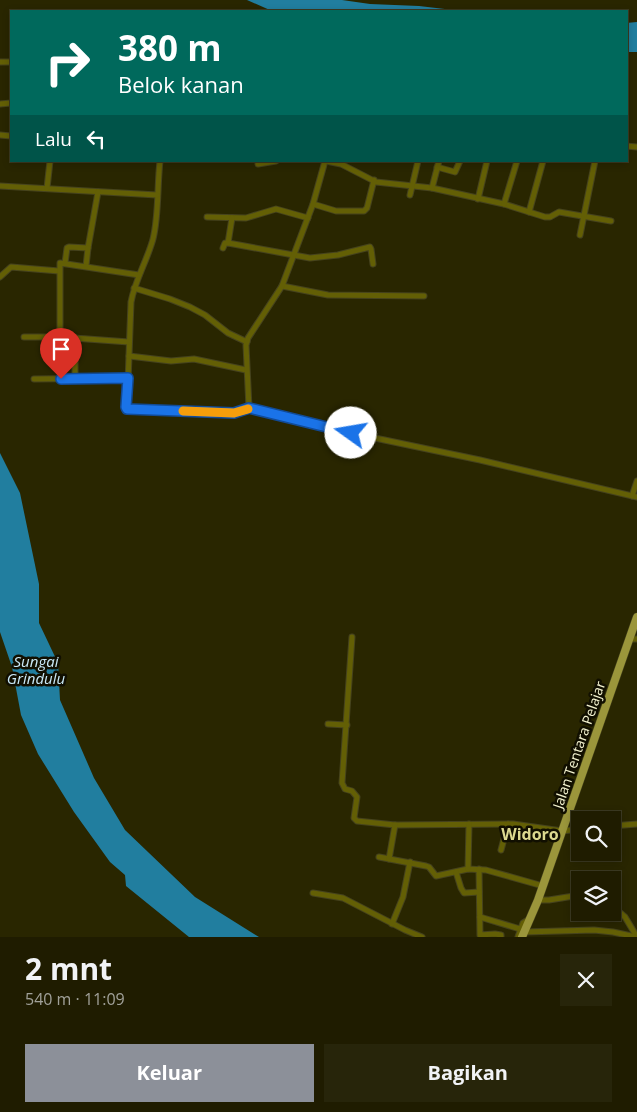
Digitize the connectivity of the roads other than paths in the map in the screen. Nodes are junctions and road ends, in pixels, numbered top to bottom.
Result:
1 (50, 162) edge
2 (160, 162) edge
3 (270, 162) edge
4 (325, 162) edge
5 (330, 162) edge
6 (418, 162) edge
7 (460, 162) edge
8 (487, 162) edge
9 (516, 162) edge
10 (543, 162) edge
11 (595, 162) edge
12 (258, 164) dead end
13 (438, 164) edge
14 (374, 180) junction
15 (413, 185) junction
16 (0, 186) edge
17 (47, 188) junction
18 (432, 188) junction
19 (98, 192) junction
20 (157, 195) junction
21 (410, 195) dead end
22 (478, 199) junction
23 (313, 204) junction
24 (504, 204) junction
25 (529, 212) junction
26 (585, 216) junction
27 (207, 217) dead end
28 (232, 218) junction
29 (308, 218) junction
30 (611, 221) dead end
31 (580, 235) dead end
32 (228, 243) junction
33 (88, 248) junction
34 (223, 248) dead end
35 (294, 256) junction
36 (65, 263) junction
37 (372, 264) dead end
38 (86, 266) junction
39 (59, 271) junction
40 (139, 275) junction
41 (0, 276) edge
42 (282, 286) junction
43 (134, 288) junction
44 (424, 296) dead end
45 (24, 337) dead end
46 (60, 337) junction
47 (75, 338) junction
48 (129, 342) junction
49 (247, 342) junction
50 (129, 356) junction
51 (246, 370) junction
52 (128, 378) junction
53 (34, 379) dead end
54 (75, 379) junction
55 (249, 408) junction
56 (637, 481) edge
57 (634, 497) edge
58 (637, 617) edge
59 (352, 637) dead end
60 (633, 639) edge
61 (328, 724) dead end
62 (347, 725) junction
63 (469, 824) junction
64 (508, 824) junction
65 (637, 824) edge
66 (395, 825) junction
67 (621, 825) edge
68 (571, 830) edge
69 (562, 831) junction
70 (501, 850) dead end
71 (380, 858) dead end
72 (389, 859) junction
73 (410, 862) junction
74 (468, 869) junction
75 (479, 869) junction
76 (456, 872) junction
77 (543, 886) junction
78 (479, 892) junction
79 (313, 893) dead end
80 (571, 896) edge
81 (538, 900) junction
82 (621, 914) edge
83 (480, 917) junction
84 (496, 922) junction
85 (392, 924) junction
86 (495, 934) junction
87 (523, 934) edge
88 (480, 936) edge
89 (422, 937) edge
90 (501, 937) edge
91 (637, 937) edge

1 - 17 street
2 - 20 street
3 - 12 street
4 - 23 street
5 - 14 street
6 - 15 street
7 - 13 street
8 - 22 street
9 - 24 street
10 - 25 street
11 - 26 street
13 - 18 street
14 - 15 street
14 - 23 street
15 - 18 street
15 - 21 street
16 - 17 street
17 - 19 street
18 - 22 street
19 - 20 street
19 - 33 street
20 - 40 street
22 - 24 street
23 - 29 street
24 - 25 street
25 - 26 street
26 - 30 street
26 - 31 street
27 - 28 street
28 - 29 street
28 - 32 street
29 - 35 street
32 - 34 street
32 - 35 street
33 - 36 street
33 - 38 street
35 - 37 street
35 - 42 street
36 - 38 street
36 - 39 street
38 - 40 street
39 - 41 street
39 - 46 street
40 - 43 street
42 - 44 street
42 - 49 street
43 - 48 street
43 - 49 street
45 - 46 street
46 - 47 street
47 - 48 street
47 - 54 street
48 - 50 street
49 - 51 street
50 - 51 street
50 - 52 street
51 - 55 street
52 - 54 street
52 - 55 street
53 - 54 street
55 - 57 street
56 - 57 street
58 - 60 main road, Jalan Tentara Pelajar
59 - 62 street
60 - 69 main road, Jalan Tentara Pelajar
61 - 62 street
62 - 66 street
63 - 64 street
63 - 66 street
63 - 74 street
64 - 69 street
64 - 70 street
65 - 67 street
66 - 72 street
68 - 69 street
69 - 77 main road, Jalan Tentara Pelajar
71 - 72 street
72 - 73 street
73 - 76 street
73 - 85 street
74 - 75 street
74 - 76 street
75 - 77 street
75 - 78 street
76 - 78 street
77 - 81 main road, Jalan Tentara Pelajar
78 - 83 street
79 - 85 street
80 - 81 street
81 - 87 main road, Jalan Tentara Pelajar
82 - 91 street
83 - 84 street
83 - 88 street
84 - 86 street
84 - 87 street
85 - 89 street
86 - 88 street
86 - 90 street
87 - 91 street

